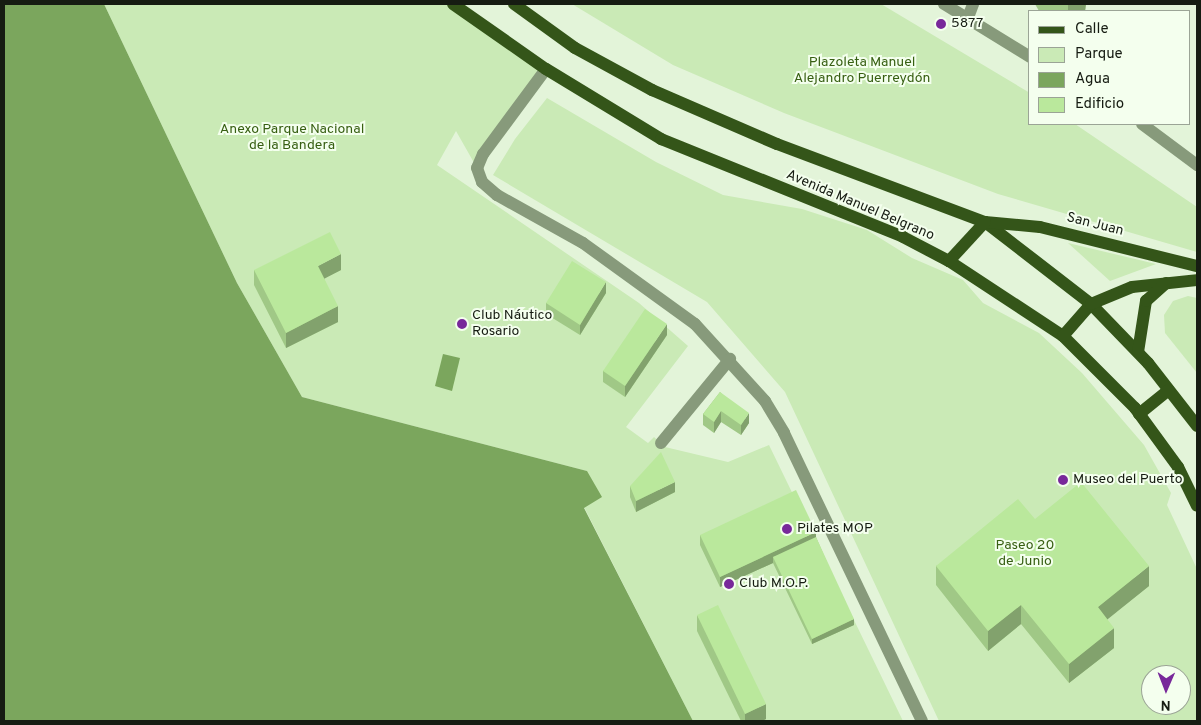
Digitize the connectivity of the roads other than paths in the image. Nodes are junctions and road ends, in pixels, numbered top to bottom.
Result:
1 (453, 4) edge
2 (514, 4) edge
3 (944, 4) edge
4 (972, 4) edge
5 (967, 20) junction
6 (1028, 56) edge
7 (546, 69) junction
8 (1143, 125) edge
9 (1197, 165) edge
10 (985, 222) junction
11 (949, 261) junction
12 (1197, 266) edge
13 (1197, 280) edge
14 (1168, 282) junction
15 (1091, 304) junction
16 (1064, 336) junction
17 (1138, 352) junction
18 (730, 359) junction
19 (1169, 390) junction
20 (1139, 414) junction
21 (1197, 426) edge
22 (660, 443) dead end
23 (1197, 506) edge
24 (922, 721) edge

1 - 7 main road, Avenida Manuel Belgrano
2 - 10 main road, Avenida Manuel Belgrano
3 - 5 street
4 - 5 street
5 - 6 street
7 - 11 main road, Avenida Manuel Belgrano
7 - 18 street
8 - 9 street
10 - 11 main road
10 - 12 main road, San Juan
10 - 15 main road, Avenida Manuel Belgrano
11 - 16 main road, Avenida Manuel Belgrano
13 - 14 main road
14 - 15 main road
14 - 17 main road
15 - 16 main road
15 - 17 main road, Avenida Manuel Belgrano
16 - 20 main road, Avenida Manuel Belgrano
17 - 19 main road, Avenida Manuel Belgrano
18 - 22 street
18 - 24 street
19 - 20 main road
19 - 21 main road, Avenida Manuel Belgrano
20 - 23 main road, Avenida Manuel Belgrano

